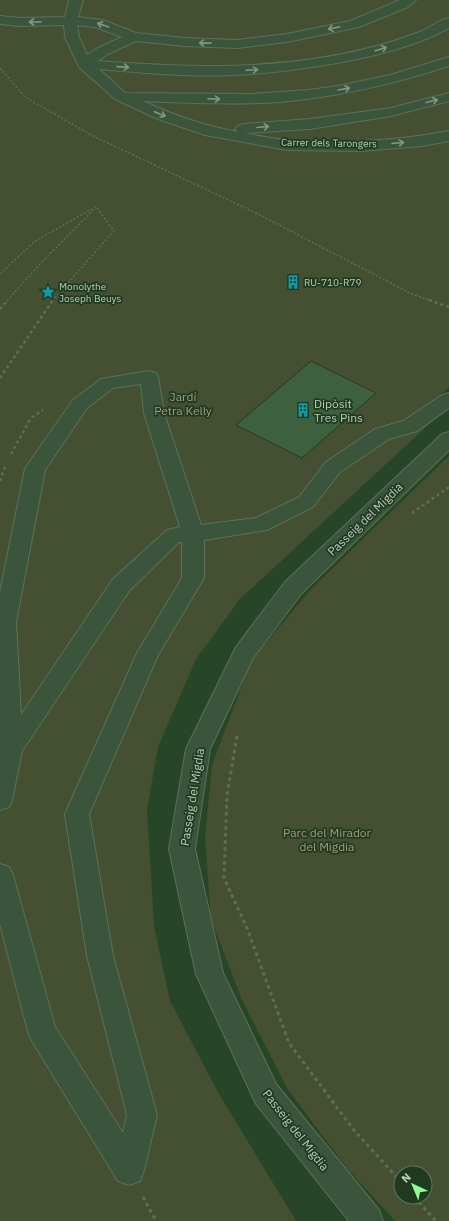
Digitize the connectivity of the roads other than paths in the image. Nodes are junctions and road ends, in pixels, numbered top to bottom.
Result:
1 (76, 0) edge
2 (410, 0) edge
3 (0, 20) edge
4 (70, 22) junction
5 (449, 22) edge
6 (134, 37) junction
7 (449, 61) edge
8 (84, 64) junction
9 (120, 96) junction
10 (449, 97) edge
11 (210, 132) junction
12 (449, 136) edge
13 (449, 399) edge
14 (449, 439) edge
15 (193, 534) junction
16 (12, 750) junction
17 (0, 800) edge
18 (0, 874) edge
19 (368, 1221) edge

1 - 4 street, Carrer dels Tarongers
2 -> 6 street
4 -> 3 street
6 -> 4 street
4 - 8 street, Carrer dels Tarongers
8 -> 5 street
6 - 8 street
9 -> 7 street
8 - 9 street, Carrer dels Tarongers
9 -> 11 street, Carrer dels Tarongers
11 -> 10 street
11 -> 12 street, Carrer dels Tarongers
13 - 15 street
14 - 19 street, Passeig del Migdia
15 - 16 street
15 - 16 street
15 - 18 street
16 - 17 street

